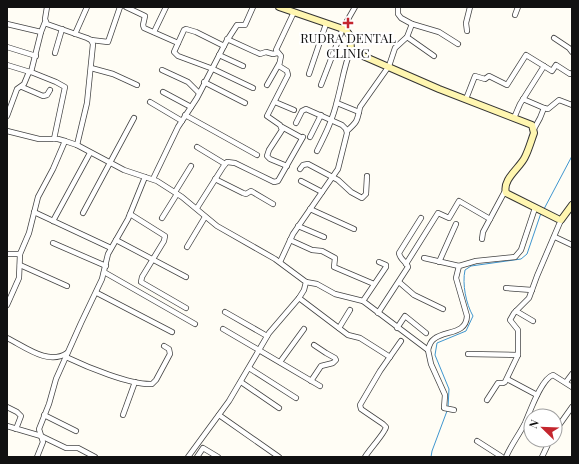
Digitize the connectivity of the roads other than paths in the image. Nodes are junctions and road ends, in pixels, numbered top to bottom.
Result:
1 (47, 7) edge
2 (87, 7) edge
3 (120, 7) edge
4 (126, 7) edge
5 (166, 7) edge
6 (253, 7) edge
7 (279, 7) edge
8 (355, 7) edge
9 (398, 7) edge
10 (470, 7) edge
11 (518, 7) edge
12 (294, 12) junction
13 (515, 15) dead end
14 (45, 22) junction
15 (7, 24) edge
16 (326, 24) junction
17 (412, 24) junction
18 (342, 28) junction
19 (62, 30) junction
20 (467, 31) dead end
21 (41, 32) junction
22 (154, 32) junction
23 (75, 34) junction
24 (407, 38) junction
25 (554, 38) dead end
26 (227, 39) junction
27 (91, 40) junction
28 (178, 43) junction
29 (458, 44) dead end
30 (224, 46) junction
31 (7, 47) edge
32 (351, 49) junction
33 (572, 52) edge
34 (55, 53) dead end
35 (277, 53) junction
36 (219, 55) junction
37 (36, 56) junction
38 (434, 56) dead end
39 (279, 64) junction
40 (7, 65) edge
41 (243, 66) dead end
42 (389, 66) junction
43 (544, 66) junction
44 (91, 68) junction
45 (213, 69) junction
46 (162, 70) dead end
47 (30, 72) junction
48 (572, 73) edge
49 (309, 74) dead end
50 (204, 82) junction
51 (136, 85) dead end
52 (267, 85) dead end
53 (321, 85) dead end
54 (22, 87) junction
55 (253, 88) dead end
56 (50, 90) dead end
57 (163, 92) dead end
58 (199, 93) junction
59 (523, 99) junction
60 (466, 100) junction
61 (150, 102) dead end
62 (275, 102) junction
63 (245, 103) dead end
64 (337, 103) junction
65 (572, 104) edge
66 (191, 107) junction
67 (544, 108) junction
68 (294, 110) dead end
69 (359, 112) junction
70 (185, 115) junction
71 (321, 115) junction
72 (7, 116) edge
73 (134, 118) dead end
74 (514, 118) junction
75 (331, 119) junction
76 (182, 121) junction
77 (296, 122) dead end
78 (282, 127) junction
79 (534, 129) junction
80 (7, 131) edge
81 (347, 131) junction
82 (310, 137) dead end
83 (54, 139) junction
84 (65, 141) junction
85 (77, 145) junction
86 (197, 147) dead end
87 (317, 151) dead end
88 (90, 153) junction
89 (257, 155) dead end
90 (109, 163) junction
91 (225, 164) junction
92 (191, 166) dead end
93 (287, 166) junction
94 (300, 169) dead end
95 (367, 176) dead end
96 (332, 177) junction
97 (145, 178) junction
98 (153, 179) junction
99 (215, 179) junction
100 (301, 181) dead end
101 (505, 191) junction
102 (322, 192) junction
103 (176, 193) junction
104 (273, 204) dead end
105 (572, 205) edge
106 (197, 208) junction
107 (536, 208) junction
108 (310, 209) junction
109 (34, 212) junction
110 (83, 213) dead end
111 (130, 214) junction
112 (205, 217) junction
113 (162, 218) dead end
114 (421, 218) dead end
115 (490, 218) junction
116 (561, 220) junction
117 (54, 221) junction
118 (456, 224) dead end
119 (298, 226) junction
120 (354, 229) dead end
121 (555, 236) junction
122 (324, 238) dead end
123 (482, 239) dead end
124 (116, 240) junction
125 (290, 240) junction
126 (53, 243) dead end
127 (572, 245) edge
128 (187, 247) dead end
129 (111, 248) junction
130 (7, 254) edge
131 (20, 254) junction
132 (424, 258) dead end
133 (153, 260) junction
134 (280, 262) junction
135 (379, 262) dead end
136 (439, 262) junction
137 (406, 264) junction
138 (20, 265) junction
139 (106, 266) junction
140 (459, 266) junction
141 (104, 272) junction
142 (186, 277) dead end
143 (306, 282) junction
144 (399, 282) junction
145 (374, 284) junction
146 (67, 286) dead end
147 (506, 288) dead end
148 (532, 290) junction
149 (97, 293) junction
150 (299, 298) junction
151 (363, 301) junction
152 (7, 305) edge
153 (186, 308) dead end
154 (443, 309) dead end
155 (350, 310) dead end
156 (516, 311) junction
157 (225, 312) dead end
158 (378, 313) junction
159 (533, 321) dead end
160 (195, 324) dead end
161 (339, 328) junction
162 (397, 328) junction
163 (223, 329) dead end
164 (304, 329) dead end
165 (172, 332) dead end
166 (426, 333) dead end
167 (267, 336) junction
168 (7, 338) edge
169 (401, 341) dead end
170 (314, 344) dead end
171 (164, 346) dead end
172 (259, 350) junction
173 (428, 350) junction
174 (468, 354) dead end
175 (66, 355) junction
176 (518, 355) junction
177 (390, 357) junction
178 (280, 362) junction
179 (249, 368) junction
180 (572, 374) edge
181 (507, 379) junction
182 (311, 381) junction
183 (135, 382) junction
184 (241, 382) junction
185 (566, 382) junction
186 (320, 386) dead end
187 (572, 387) edge
188 (537, 395) junction
189 (296, 398) dead end
190 (487, 400) dead end
191 (572, 406) edge
192 (7, 407) edge
193 (279, 408) dead end
194 (453, 410) dead end
195 (44, 415) junction
196 (123, 415) dead end
197 (219, 415) junction
198 (563, 419) edge
199 (7, 426) edge
200 (16, 429) junction
201 (76, 431) dead end
202 (41, 436) junction
203 (477, 441) dead end
204 (195, 448) junction
205 (200, 452) junction
206 (215, 456) edge
207 (37, 457) edge
208 (95, 457) edge
209 (188, 457) edge
210 (197, 457) edge
211 (279, 457) edge
212 (365, 457) edge
213 (502, 457) edge
214 (506, 457) edge

1 - 14 street
2 - 23 street
3 - 27 street
4 - 22 street
5 - 22 street
6 - 26 street
7 - 12 street
8 - 18 street
9 - 17 street
10 - 20 street
11 - 13 street
12 - 16 street
12 - 35 street
14 - 19 street
14 - 21 street
15 - 21 street
16 - 18 street
16 - 49 street
17 - 24 street
17 - 29 street
18 - 32 street
18 - 53 street
19 - 23 street
19 - 34 street
21 - 37 street
22 - 28 street
23 - 27 street
24 - 38 street
24 - 42 street
25 - 33 street
26 - 30 street
26 - 35 street
27 - 44 street
28 - 30 street
28 - 45 street
30 - 36 street
31 - 37 street
32 - 42 street
32 - 64 street
35 - 39 street
36 - 41 street
36 - 45 street
37 - 47 street
39 - 52 street
39 - 62 street
40 - 47 street
42 - 60 street
42 - 69 street
43 - 48 street
43 - 59 street
43 - 60 street
44 - 51 street
44 - 85 street
45 - 50 street
45 - 55 street
46 - 58 street
47 - 54 street
47 - 83 street
50 - 58 street
50 - 63 street
54 - 56 street
54 - 72 street
57 - 66 street
58 - 66 street
59 - 67 street
59 - 74 street
60 - 74 street
61 - 76 street
62 - 68 street
62 - 78 street
64 - 69 street
64 - 75 street
65 - 67 street
66 - 70 street
67 - 79 street
69 - 81 street
70 - 76 street
70 - 89 street
71 - 75 street
71 - 77 street
71 - 82 street
73 - 90 street
74 - 79 street
75 - 81 street
75 - 87 street
76 - 98 street
78 - 93 street
78 - 93 street
79 - 101 street
80 - 83 street
81 - 96 street
83 - 84 street
84 - 85 street
84 - 109 street
85 - 88 street
86 - 91 street
88 - 90 street
88 - 117 street
90 - 97 street
90 - 110 street
91 - 93 street
91 - 99 street
92 - 103 street
94 - 96 street
95 - 96 street
96 - 102 street
97 - 98 street
97 - 111 street
98 - 103 street
99 - 104 street
99 - 106 street
100 - 102 street
101 - 107 street
101 - 115 street
102 - 108 street
103 - 106 street
103 - 113 street
105 - 116 street
106 - 112 street
107 - 116 street
107 - 140 street
108 - 119 street
108 - 120 street
109 - 117 street
109 - 131 street
111 - 124 street
111 - 133 street
112 - 128 street
112 - 134 street
114 - 137 street
115 - 123 street
115 - 137 street
116 - 121 street
117 - 129 street
118 - 136 street
119 - 122 street
119 - 125 street
121 - 127 street
121 - 148 street
124 - 129 street
124 - 133 street
125 - 134 street
125 - 145 street
126 - 139 street
129 - 139 street
130 - 131 street
131 - 138 street
132 - 136 street
133 - 142 street
133 - 153 street
134 - 143 street
135 - 145 street
136 - 140 street
137 - 144 street
138 - 146 street
138 - 152 street
139 - 141 street
140 - 173 street
141 - 149 street
141 - 160 street
143 - 150 street
143 - 151 street
144 - 154 street
144 - 158 street
145 - 151 street
147 - 148 street
148 - 156 street
149 - 165 street
149 - 175 street
150 - 161 street
150 - 167 street
151 - 158 street
155 - 161 street
156 - 159 street
156 - 176 street
157 - 167 street
158 - 162 street
161 - 177 street
162 - 166 street
162 - 173 street
163 - 172 street
164 - 178 street
167 - 172 street
168 - 175 street
169 - 177 street
170 - 182 street
171 - 183 street
172 - 178 street
172 - 179 street
173 - 194 street
174 - 176 street
175 - 183 street
175 - 195 street
176 - 181 street
177 - 212 street
178 - 182 street
179 - 184 street
179 - 189 street
180 - 185 street
181 - 188 street
181 - 190 street
182 - 186 street
183 - 196 street
184 - 193 street
184 - 197 street
185 - 187 street
185 - 188 street
188 - 214 street
191 - 198 street
192 - 200 street
195 - 201 street
195 - 202 street
197 - 204 street
197 - 211 street
199 - 200 street
200 - 202 street
202 - 207 street
202 - 208 street
203 - 213 street
204 - 205 street
204 - 209 street
205 - 206 street
205 - 210 street

